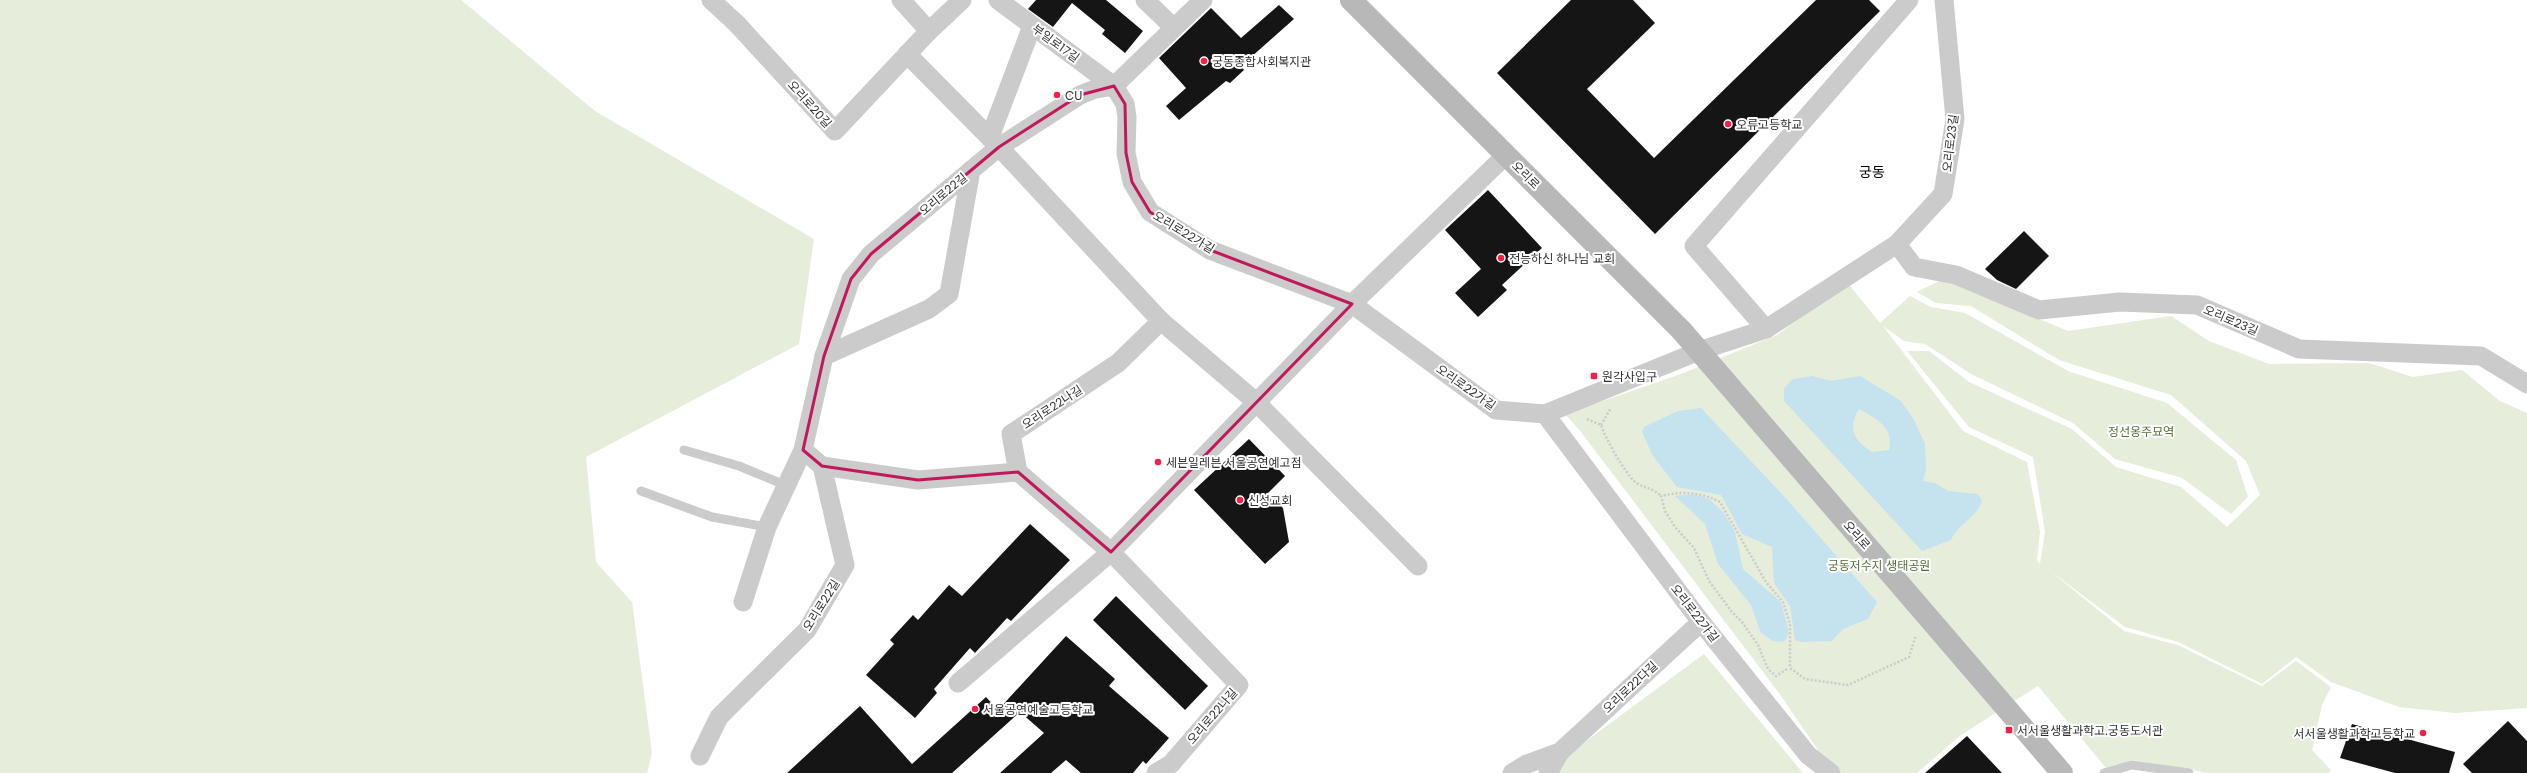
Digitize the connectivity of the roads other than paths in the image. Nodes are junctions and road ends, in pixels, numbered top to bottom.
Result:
1 (711, 0) edge
2 (901, 0) edge
3 (962, 0) edge
4 (998, 0) edge
5 (1145, 0) edge
6 (1203, 0) edge
7 (1351, 0) edge
8 (1909, 0) edge
9 (1944, 0) edge
10 (1032, 26) junction
11 (1174, 28) junction
12 (929, 31) junction
13 (907, 54) junction
14 (1114, 86) junction
15 (994, 142) junction
16 (1506, 155) junction
17 (971, 170) junction
18 (1897, 244) junction
19 (1352, 304) junction
20 (1161, 321) junction
21 (1766, 329) junction
22 (1700, 351) junction
23 (824, 356) junction
24 (2527, 384) edge
25 (1256, 402) junction
26 (1545, 414) junction
27 (684, 450) dead end
28 (803, 450) junction
29 (822, 466) junction
30 (1018, 472) junction
31 (785, 485) junction
32 (641, 491) dead end
33 (767, 527) junction
34 (1111, 552) junction
35 (1418, 566) dead end
36 (743, 602) dead end
37 (1701, 622) junction
38 (958, 683) dead end
39 (1560, 752) junction
40 (700, 756) dead end
41 (1156, 773) edge
42 (1512, 773) edge
43 (1548, 773) edge
44 (1831, 773) edge
45 (2062, 773) edge
46 (2104, 773) edge
47 (2190, 773) edge

1 - 13 street, 오리로20길
2 - 12 street
3 - 12 street, 오리로20길
4 - 10 street, 부일로17길
5 - 11 street
6 - 11 street
7 - 16 main road, 오리로
8 - 21 street
9 - 18 street, 오리로23길
10 - 14 street, 부일로17길
10 - 15 street
11 - 14 street
12 - 13 street, 오리로20길
13 - 15 street
14 - 15 street, 오리로22길
14 - 19 street, 오리로22가길
15 - 17 street, 오리로22길
15 - 20 street
16 - 19 street
16 - 22 main road, 오리로
17 - 23 street, 오리로22길
17 - 23 street
18 - 21 street, 오리로23길
18 - 24 street, 오리로23길
19 - 25 street
19 - 26 street, 오리로22가길
20 - 25 street
20 - 30 street, 오리로22나길
21 - 22 street, 오리로23길
22 - 26 street
22 - 45 main road, 오리로
23 - 28 street, 오리로22길
25 - 34 street
25 - 35 street
26 - 37 street, 오리로22가길
27 - 31 lane
28 - 29 street
28 - 31 street, 오리로22길
29 - 30 street
29 - 40 street, 오리로22길
30 - 34 street, 오리로22나길
31 - 33 street, 오리로22길
32 - 33 lane
33 - 36 street, 오리로22길
34 - 38 street
34 - 41 street, 오리로22나길
37 - 39 street, 오리로22다길
37 - 44 street, 오리로22가길
39 - 42 street, 오리로22다길
39 - 43 street, 오리로22다길
46 - 47 lane

